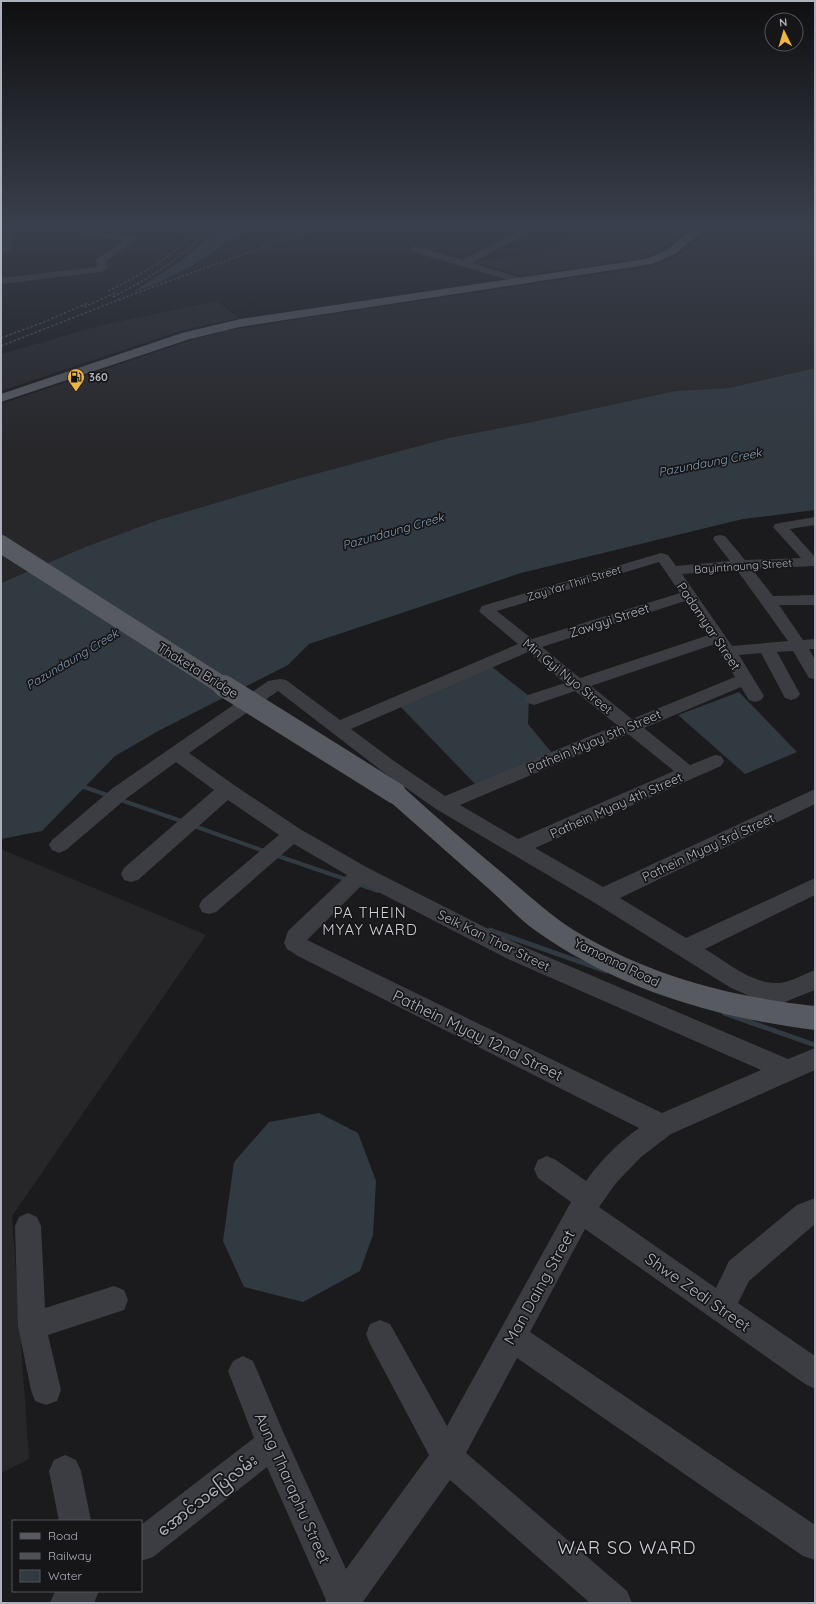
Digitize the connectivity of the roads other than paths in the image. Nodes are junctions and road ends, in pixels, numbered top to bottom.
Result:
1 (384, 301) edge
2 (1, 398) edge
3 (815, 521) edge
4 (720, 540) dead end
5 (1, 544) edge
6 (661, 557) joint
7 (813, 562) edge
8 (741, 565) junction
9 (671, 571) junction
10 (688, 595) junction
11 (815, 600) edge
12 (767, 601) junction
13 (487, 609) joint
14 (718, 637) junction
15 (815, 644) edge
16 (531, 645) junction
17 (799, 645) junction
18 (766, 647) junction
19 (728, 651) junction
20 (815, 674) edge
21 (745, 679) junction
22 (576, 684) junction
23 (791, 694) dead end
24 (755, 696) dead end
25 (534, 699) dead end
26 (629, 726) junction
27 (338, 728) junction
28 (176, 754) junction
29 (715, 761) dead end
30 (688, 773) junction
31 (227, 790) junction
32 (395, 793) joint
33 (815, 796) edge
34 (444, 804) junction
35 (293, 834) junction
36 (59, 845) dead end
37 (516, 848) junction
38 (130, 874) dead end
39 (361, 874) junction
40 (815, 886) edge
41 (602, 897) junction
42 (209, 906) dead end
43 (686, 948) junction
44 (815, 980) edge
45 (773, 992) junction
46 (789, 1016) junction
47 (815, 1018) edge
48 (815, 1059) edge
49 (787, 1070) junction
50 (662, 1126) junction
51 (547, 1169) dead end
52 (585, 1205) junction
53 (815, 1211) edge
54 (28, 1226) dead end
55 (114, 1300) dead end
56 (721, 1309) junction
57 (32, 1326) junction
58 (380, 1334) dead end
59 (512, 1337) junction
60 (243, 1372) dead end
61 (815, 1374) edge
62 (46, 1390) dead end
63 (272, 1444) junction
64 (447, 1457) junction
65 (64, 1471) dead end
66 (75, 1520) edge
67 (142, 1544) edge
68 (815, 1544) edge
69 (81, 1592) edge
70 (89, 1592) edge
71 (67, 1603) edge
72 (92, 1603) edge
73 (344, 1603) edge
74 (615, 1603) edge

1 - 2 main road
3 - 7 street
4 - 8 street
5 - 32 main road, Thaketa Bridge, bridge
6 - 9 street, Padamyar Street
6 - 13 street, Zay Yar Thiri Street
7 - 8 street, Bayintnaung Street
8 - 9 street, Bayintnaung Street
8 - 12 street
9 - 10 street, Padamyar Street
10 - 14 street, Padamyar Street
10 - 16 street, Zawgyi Street
11 - 12 street
12 - 17 street
13 - 16 street, Min Gyi Nyo Street
14 - 19 street, Padamyar Street
14 - 22 street
15 - 17 street
16 - 22 street, Min Gyi Nyo Street
16 - 27 street, Zawgyi Street
17 - 18 street
17 - 20 street
18 - 19 street
18 - 23 street
19 - 21 street, Padamyar Street
21 - 24 street, Padamyar Street
21 - 26 street, Pathein Myay 5th Street
22 - 25 street
22 - 26 street, Min Gyi Nyo Street
26 - 30 street, Min Gyi Nyo Street
26 - 34 street, Pathein Myay 5th Street
27 - 28 street
27 - 34 street
28 - 31 street, Seik Kan Thar Street
28 - 36 street
29 - 30 street, Pathein Myay 4th Street
30 - 37 street, Pathein Myay 4th Street
31 - 35 street, Seik Kan Thar Street
31 - 38 street
32 - 46 main road, Yamonna Road
33 - 41 street, Pathein Myay 3rd Street
34 - 37 street
35 - 39 street, Seik Kan Thar Street
35 - 42 street
37 - 41 street
39 - 49 street, Seik Kan Thar Street
39 - 50 street, Pathein Myay 12nd Street
40 - 43 street
41 - 43 street
43 - 45 street
44 - 45 street
45 - 46 street
46 - 47 main road, Yamonna Road
48 - 49 street, Man Daing Street
49 - 50 street, Man Daing Street
50 - 52 street, Man Daing Street
51 - 52 street, Shwe Zedi Street
52 - 56 street, Shwe Zedi Street
52 - 59 street, Man Daing Street
53 - 56 street
54 - 57 street
55 - 57 street
56 - 61 street, Shwe Zedi Street
57 - 62 street
58 - 64 street
59 - 64 street, Man Daing Street
59 - 68 street
60 - 63 street, Aung Tharaphu Street
63 - 67 street, အောင်သပြေလမ်း
63 - 73 street, Aung Tharaphu Street
64 - 73 street, Man Daing Street
64 - 74 street
65 - 66 street
69 - 71 street
70 - 72 street

